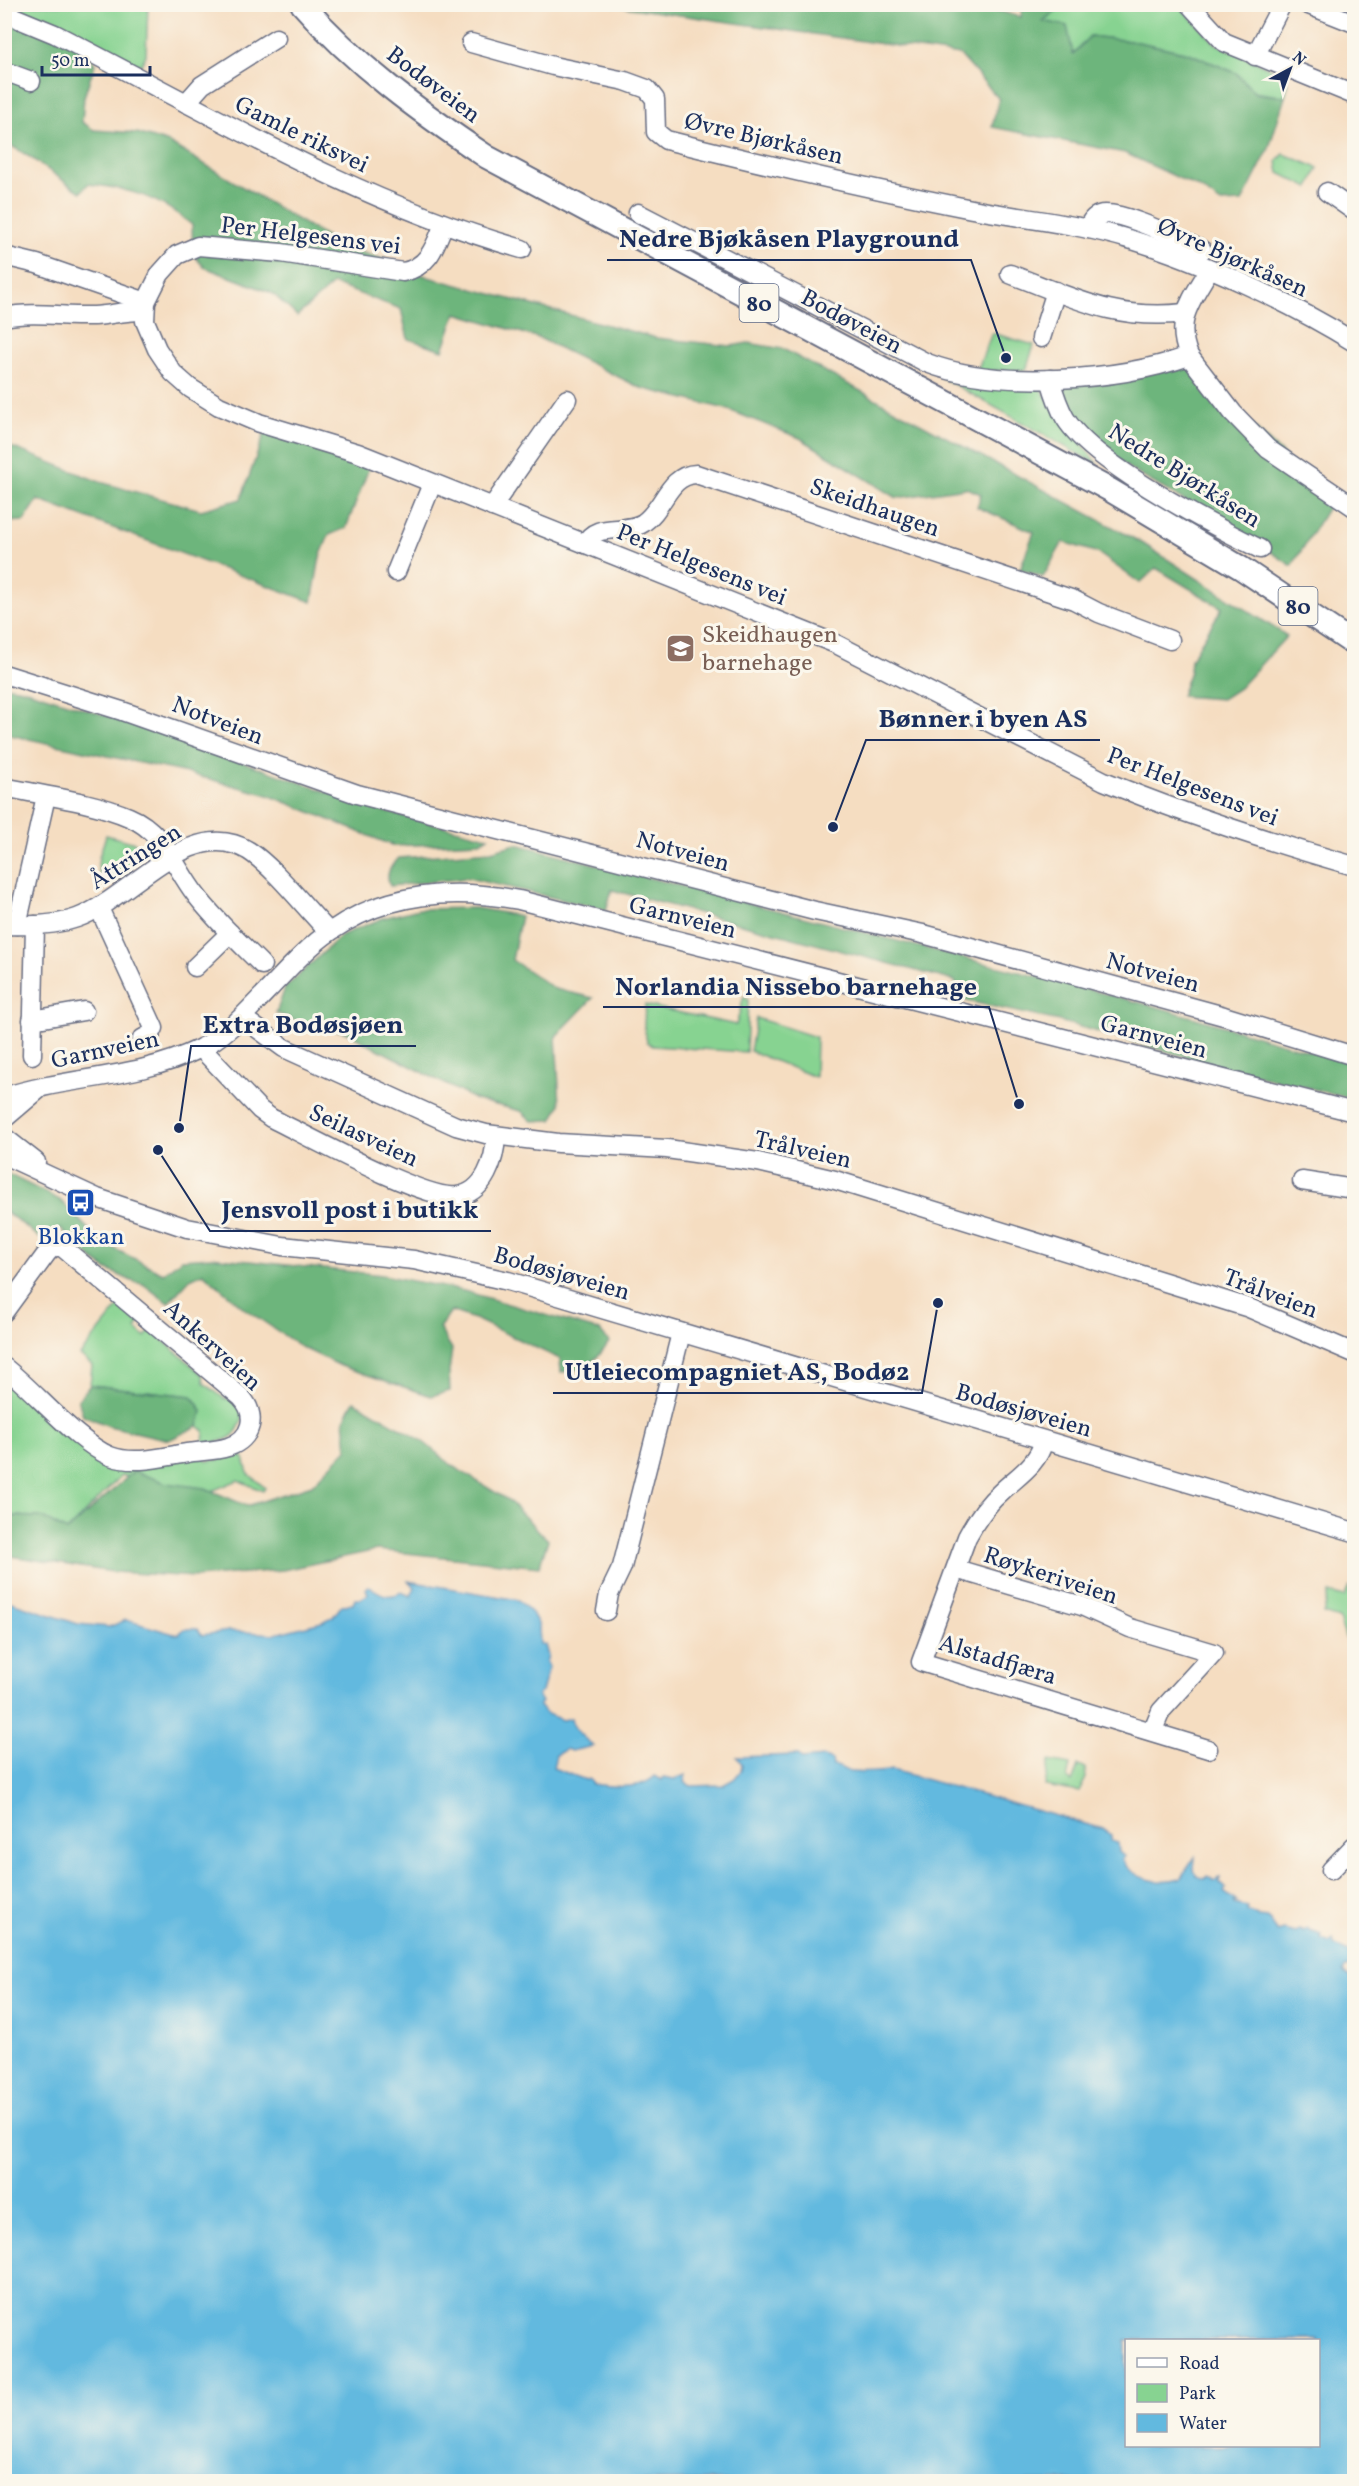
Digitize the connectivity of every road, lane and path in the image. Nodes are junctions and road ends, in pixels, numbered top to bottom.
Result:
1 (302, 4) edge
2 (1189, 4) edge
3 (1282, 4) edge
4 (1306, 4) edge
5 (4, 13) edge
6 (1354, 23) edge
7 (276, 38) dead end
8 (471, 43) dead end
9 (1255, 56) junction
10 (4, 71) edge
11 (31, 81) dead end
12 (1354, 95) edge
13 (186, 103) junction
14 (1327, 192) dead end
15 (1354, 211) edge
16 (638, 213) dead end
17 (444, 224) junction
18 (1088, 229) junction
19 (522, 249) dead end
20 (1202, 250) dead end
21 (4, 256) edge
22 (1209, 270) junction
23 (1011, 274) dead end
24 (1056, 291) junction
25 (145, 306) junction
26 (1185, 313) junction
27 (4, 317) edge
28 (1041, 338) dead end
29 (1354, 342) edge
30 (1189, 356) junction
31 (1050, 379) junction
32 (567, 399) dead end
33 (432, 484) junction
34 (492, 507) junction
35 (1354, 507) edge
36 (585, 544) junction
37 (1260, 549) dead end
38 (1240, 568) junction
39 (396, 572) dead end
40 (1354, 632) edge
41 (1170, 640) dead end
42 (1354, 644) edge
43 (4, 674) edge
44 (4, 787) edge
45 (46, 796) junction
46 (172, 856) junction
47 (1354, 866) edge
48 (99, 908) junction
49 (19, 925) edge
50 (328, 932) junction
51 (230, 933) junction
52 (262, 964) dead end
53 (195, 967) dead end
54 (84, 1011) dead end
55 (243, 1018) junction
56 (32, 1020) junction
57 (142, 1039) dead end
58 (201, 1048) junction
59 (32, 1055) dead end
60 (1354, 1056) edge
61 (42, 1087) junction
62 (4, 1097) edge
63 (1354, 1112) edge
64 (4, 1119) edge
65 (496, 1136) junction
66 (4, 1137) edge
67 (4, 1155) edge
68 (45, 1172) junction
69 (1302, 1181) dead end
70 (1354, 1189) edge
71 (4, 1312) edge
72 (681, 1333) junction
73 (1354, 1353) edge
74 (4, 1367) edge
75 (1044, 1441) junction
76 (1354, 1532) edge
77 (956, 1569) junction
78 (606, 1611) dead end
79 (1153, 1731) junction
80 (1208, 1749) dead end
81 (1354, 1846) edge
82 (1331, 1870) dead end

1 - 38 main road, Bodøveien / 80
2 - 9 street
3 - 9 street
4 - 6 street
5 - 13 street, Gamle riksvei
7 - 13 street
8 - 18 street, Øvre Bjørkåsen
9 - 12 street
10 - 11 street
13 - 17 street, Gamle riksvei
14 - 15 street
16 - 31 street
17 - 19 street, Gamle riksvei
17 - 25 street, Per Helgesens vei
18 - 20 street, Øvre Bjørkåsen
18 - 22 street, Øvre Bjørkåsen
21 - 25 street
22 - 26 street
22 - 29 street, Øvre Bjørkåsen
23 - 24 street
24 - 26 street
24 - 28 street
25 - 27 street
25 - 33 street, Per Helgesens vei
26 - 30 street
30 - 31 street
30 - 35 street
31 - 37 street, Nedre Bjørkåsen
32 - 34 street
33 - 34 street, Per Helgesens vei
33 - 39 street
34 - 36 street, Per Helgesens vei
36 - 41 street, Skeidhaugen
36 - 47 street, Per Helgesens vei
38 - 40 main road, Bodøveien / 80
38 - 42 main road, Bodøveien / 80
43 - 60 street, Notveien
44 - 45 street
45 - 46 street
45 - 49 street
46 - 48 street, Åttringen
46 - 50 street, Åttringen
46 - 51 street
48 - 49 street, Åttringen
48 - 57 street
49 - 56 street
50 - 55 street, Garnveien
50 - 63 street, Garnveien
51 - 52 street
51 - 53 street
54 - 56 street
55 - 58 street, Garnveien
55 - 65 street, Trålveien
56 - 59 street
58 - 61 street, Garnveien
58 - 65 street, Seilasveien
61 - 62 street, Garnveien
61 - 64 street, Garnveien
65 - 73 street, Trålveien
66 - 68 street, Bodøsjøveien
67 - 68 street, Bodøsjøveien
68 - 72 street, Bodøsjøveien
69 - 70 street
71 - 74 street, Ankerveien
72 - 75 street, Bodøsjøveien
72 - 78 street
75 - 76 street, Bodøsjøveien
75 - 77 street, Røykeriveien
77 - 79 street, Alstadfjæra
77 - 79 street, Røykeriveien
79 - 80 street, Alstadfjæra
81 - 82 street

